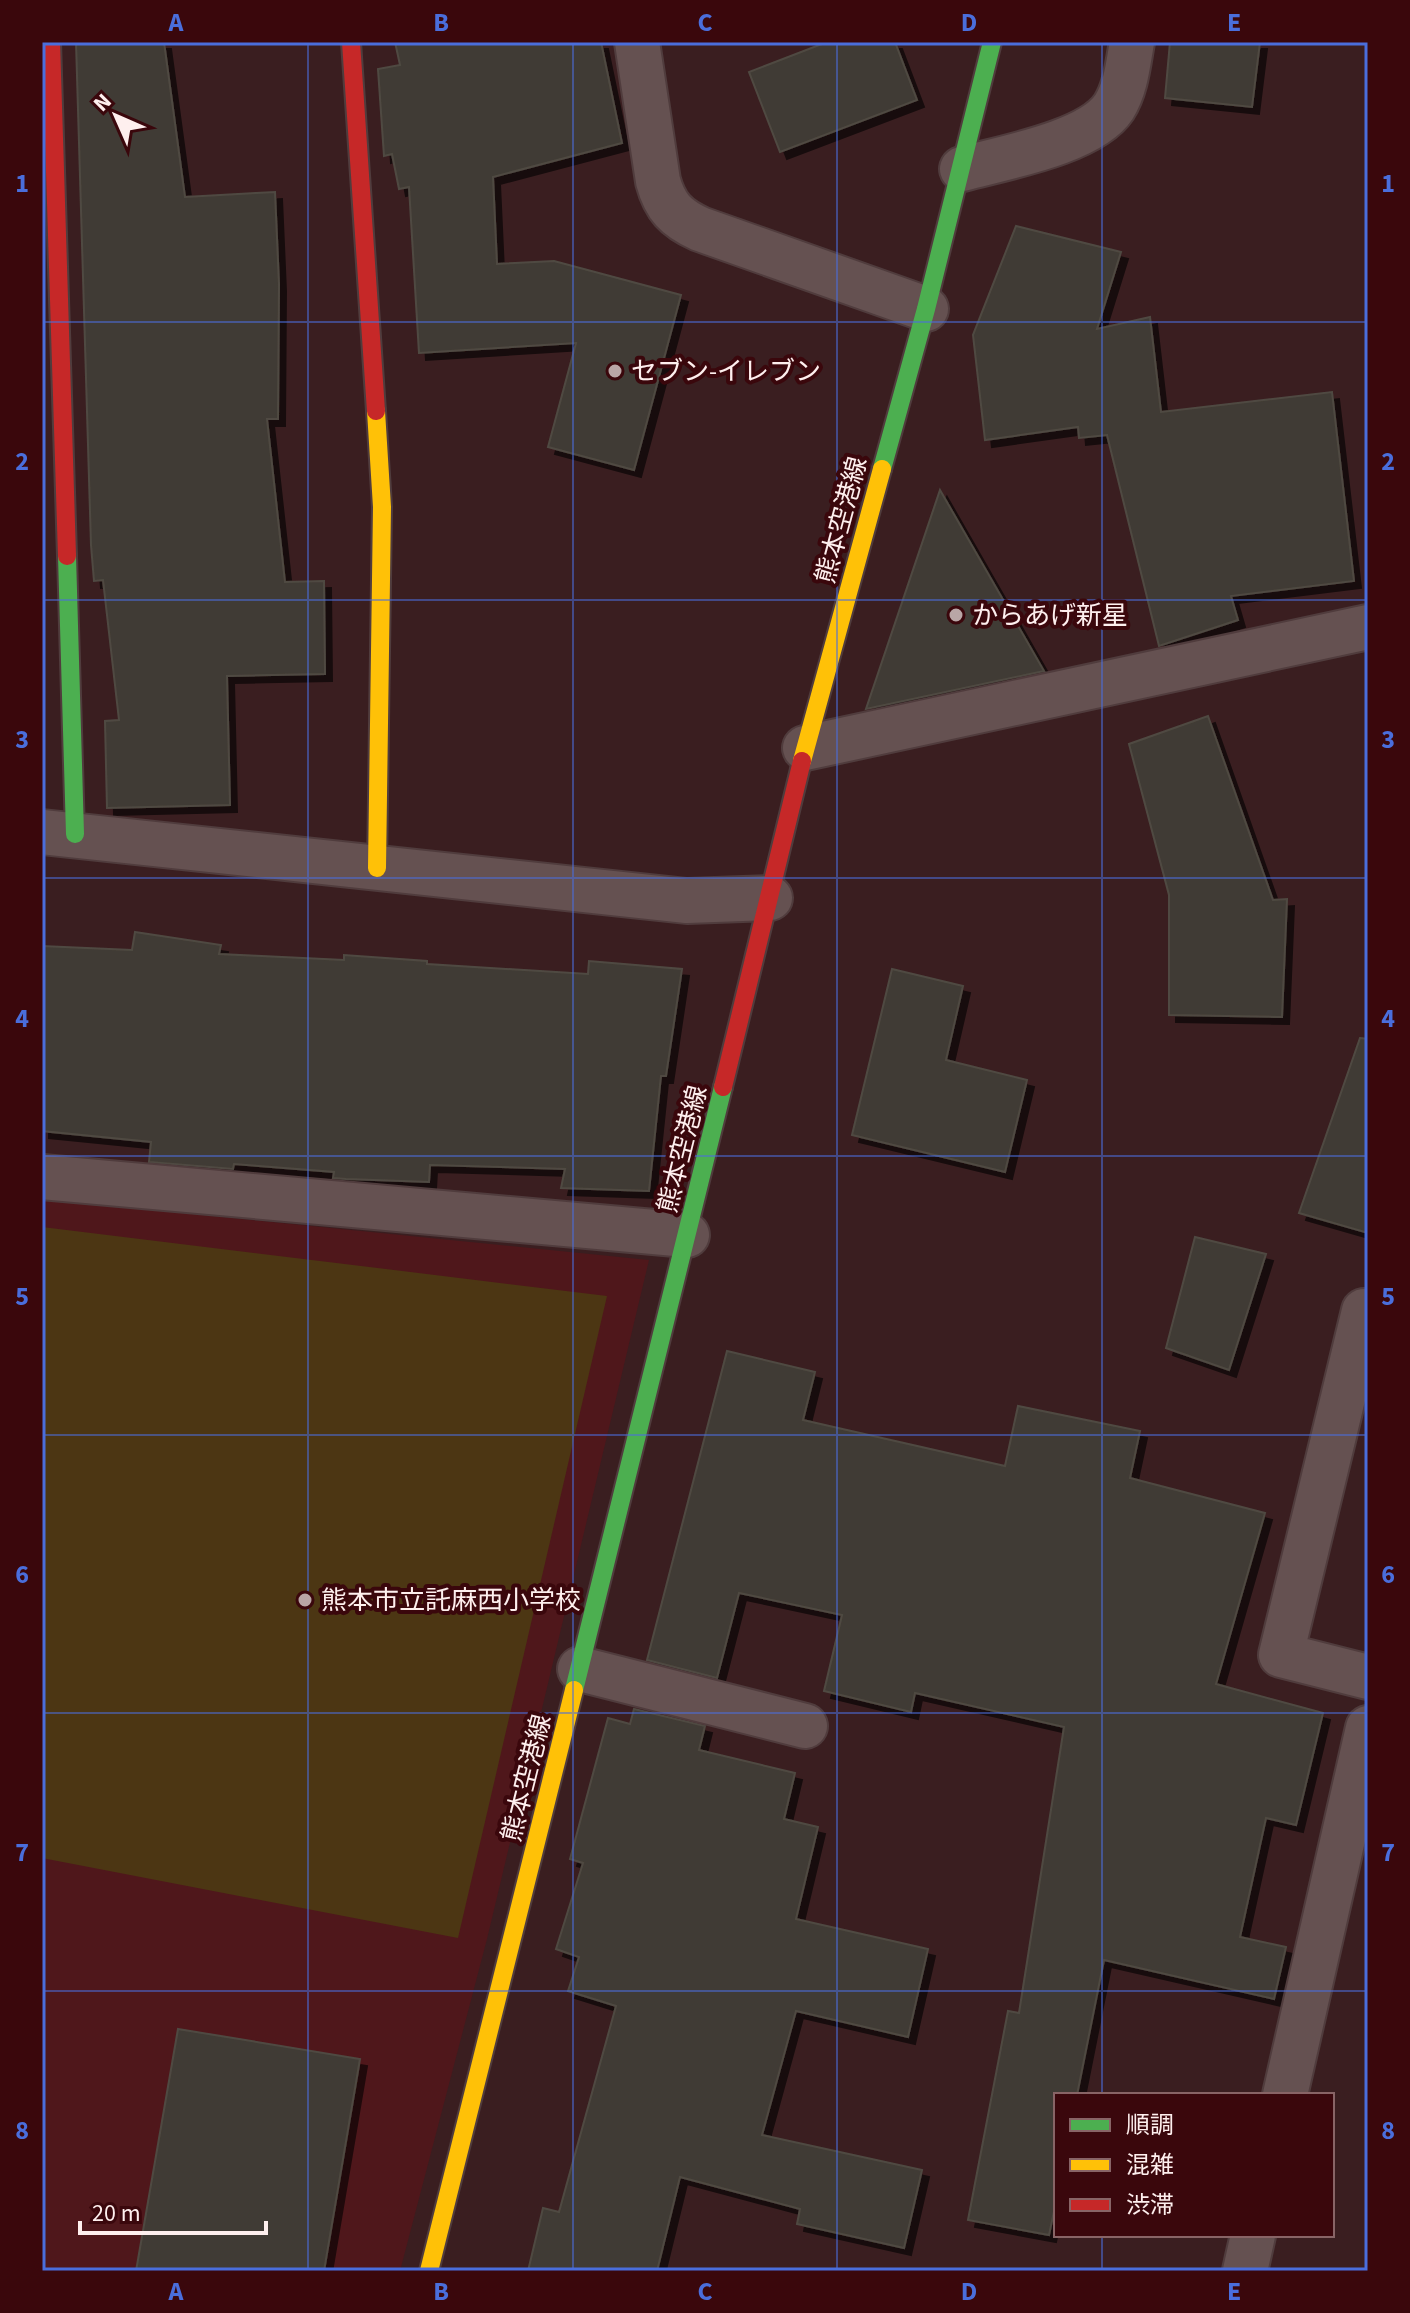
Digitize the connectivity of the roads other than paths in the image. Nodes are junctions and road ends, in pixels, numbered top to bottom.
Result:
1 (51, 42) edge
2 (351, 42) edge
3 (637, 42) edge
4 (992, 42) edge
5 (1132, 42) edge
6 (962, 169) junction
7 (926, 309) junction
8 (1368, 627) edge
9 (805, 748) junction
10 (58, 833) edge
11 (377, 868) junction
12 (770, 898) junction
13 (42, 1177) edge
14 (687, 1235) junction
15 (1364, 1311) dead end
16 (580, 1669) junction
17 (1368, 1677) edge
18 (805, 1726) dead end
19 (1368, 1728) edge
20 (1354, 1857) edge
21 (1286, 2093) edge
22 (1253, 2237) edge
23 (429, 2271) edge
24 (1245, 2271) edge

1 - 10 main road
2 - 11 main road
3 - 7 street
4 - 6 main road, 熊本空港線
5 - 6 street
6 - 7 main road, 熊本空港線
7 - 9 main road, 熊本空港線
8 - 9 street
9 - 12 main road, 熊本空港線
10 - 11 street
11 - 12 street
12 - 14 main road, 熊本空港線
13 - 14 street
14 - 16 main road, 熊本空港線
15 - 17 street
16 - 18 street
16 - 23 main road, 熊本空港線
19 - 20 street
20 - 21 street
22 - 24 street

